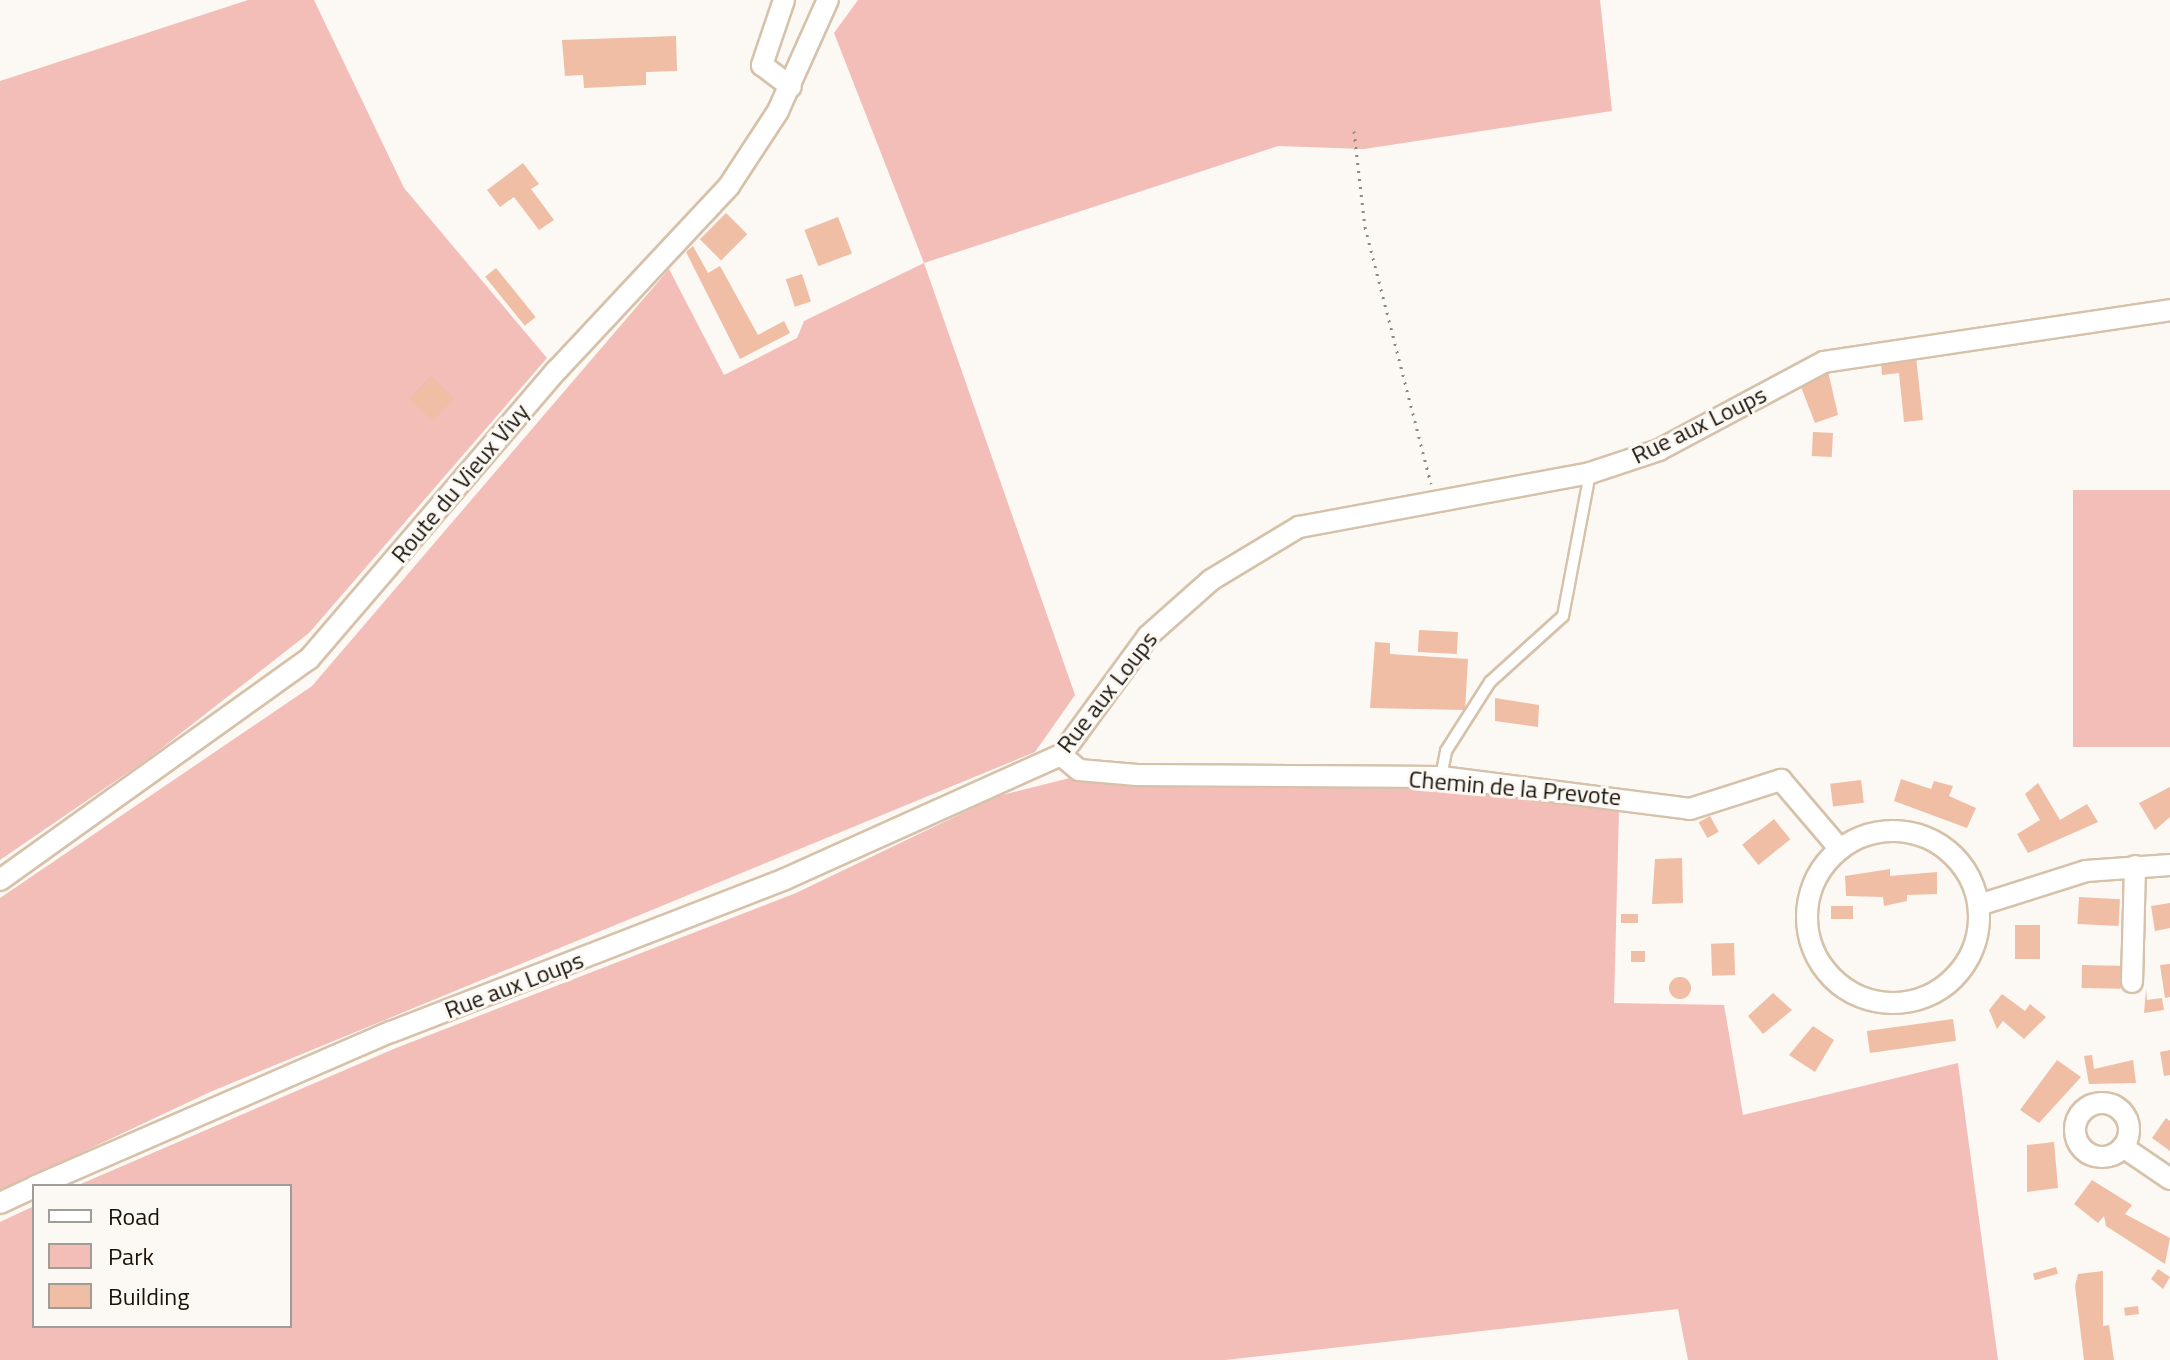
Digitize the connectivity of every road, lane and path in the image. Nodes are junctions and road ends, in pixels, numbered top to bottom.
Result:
1 (784, 0) edge
2 (828, 0) edge
3 (791, 87) junction
4 (1354, 131) dead end
5 (2170, 310) edge
6 (1590, 473) junction
7 (1437, 503) junction
8 (1061, 755) junction
9 (1441, 777) junction
10 (1840, 849) junction
11 (2170, 865) edge
12 (2135, 866) junction
13 (0, 880) edge
14 (1979, 905) junction
15 (2132, 982) dead end
16 (2123, 1147) dead end
17 (2170, 1179) edge
18 (39, 1184) edge
19 (32, 1187) edge
20 (0, 1203) edge

1 - 3 street
2 - 3 street, Route du Vieux Vivy
3 - 13 street, Route du Vieux Vivy
4 - 7 path
5 - 6 street, Rue aux Loups
6 - 7 street, Rue aux Loups
6 - 9 lane
7 - 8 street, Rue aux Loups
8 - 9 street, Chemin de la Prevote
8 - 18 street, Rue aux Loups
9 - 10 street, Chemin de la Prevote
10 - 14 street
10 - 14 street
11 - 12 street
12 - 14 street
12 - 15 street
16 - 17 street
19 - 20 street

